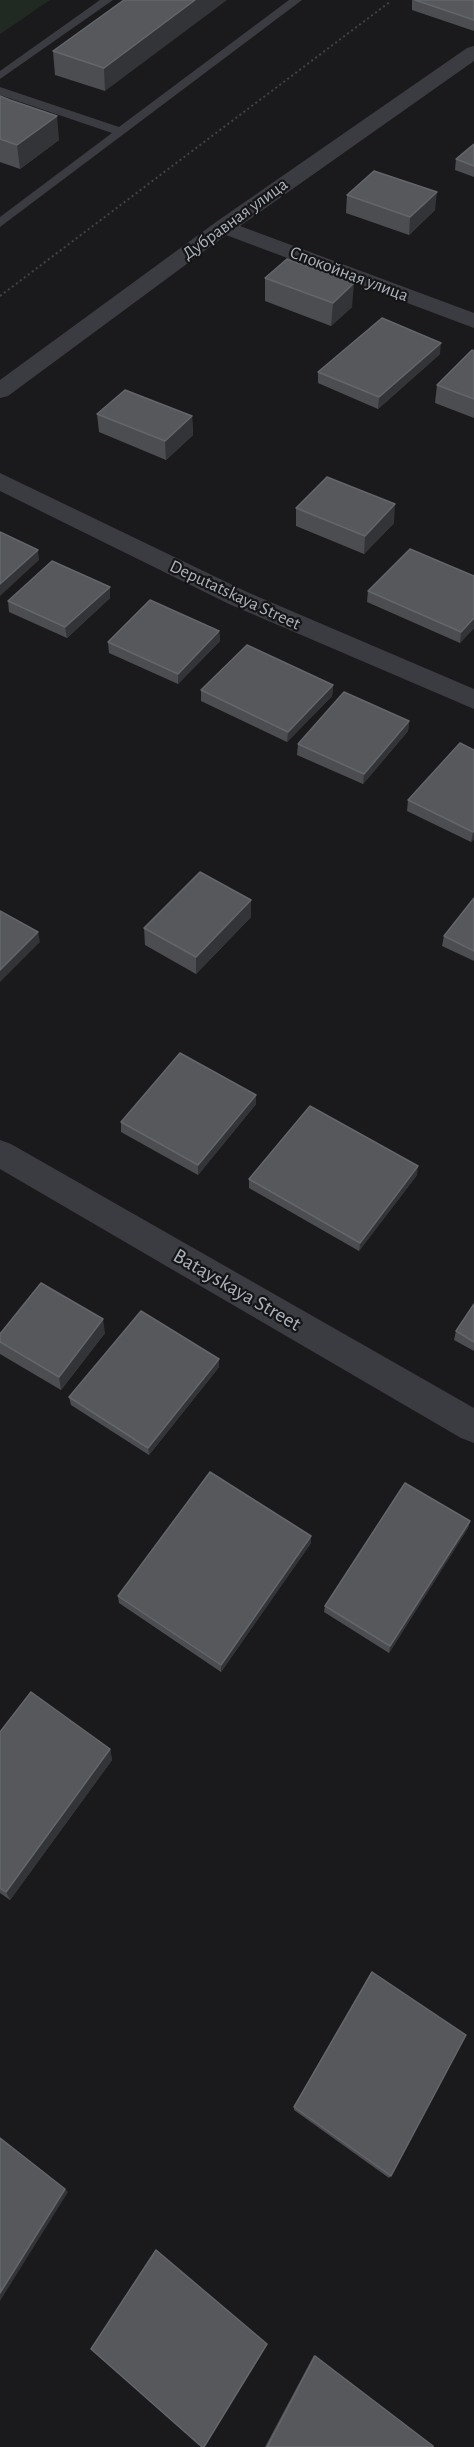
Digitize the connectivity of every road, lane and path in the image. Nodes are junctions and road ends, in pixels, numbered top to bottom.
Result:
1 (107, 0) edge
2 (297, 0) edge
3 (391, 1) edge
4 (474, 52) edge
5 (0, 76) edge
6 (0, 91) edge
7 (121, 132) junction
8 (0, 202) edge
9 (18, 209) junction
10 (0, 223) edge
11 (224, 227) junction
12 (0, 296) edge
13 (474, 321) edge
14 (0, 391) edge
15 (0, 481) edge
16 (474, 700) edge
17 (0, 1152) edge
18 (474, 1427) edge

1 - 5 lane
2 - 7 lane
3 - 12 path
4 - 11 street, Дубравная улица
6 - 7 lane
7 - 9 lane
8 - 9 lane
9 - 10 lane
11 - 13 street, Спокойная улица
11 - 14 street, Дубравная улица
15 - 16 street, Deputatskaya Street
17 - 18 street, Batayskaya Street

